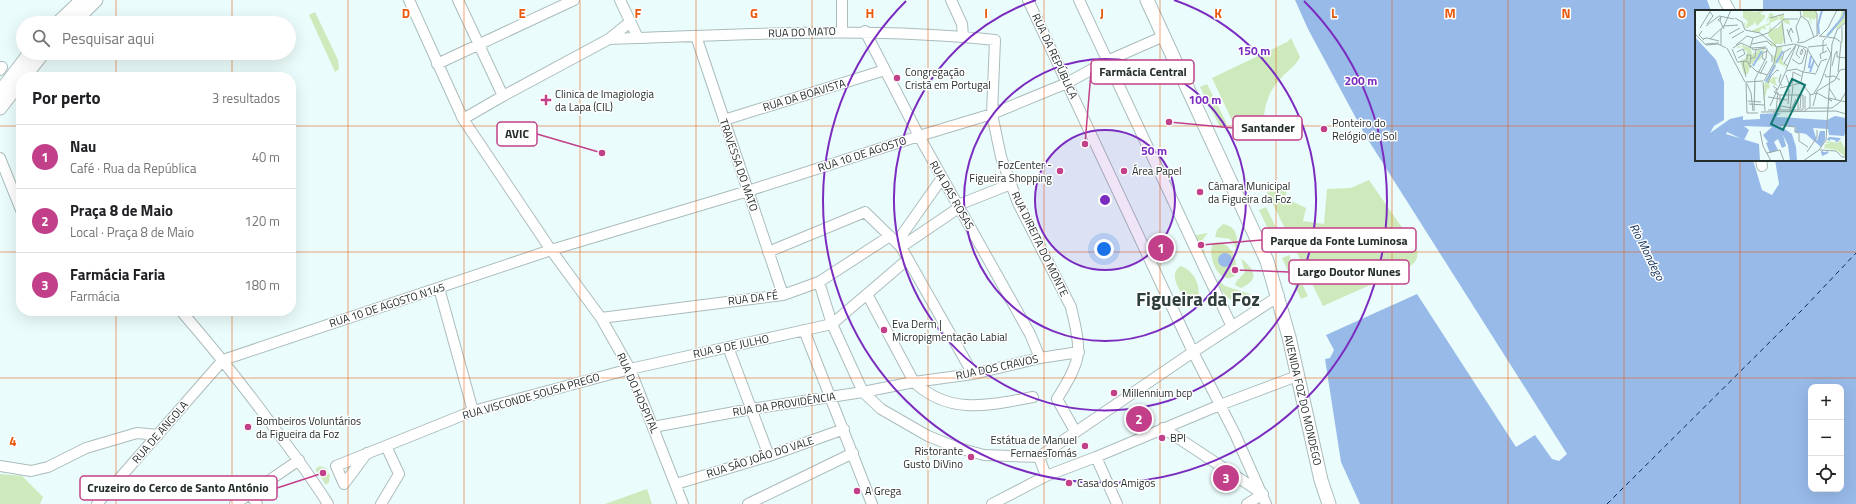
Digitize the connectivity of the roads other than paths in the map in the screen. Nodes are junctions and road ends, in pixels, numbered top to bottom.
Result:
1 (82, 0) edge
2 (96, 0) edge
3 (409, 0) edge
4 (458, 0) edge
5 (574, 0) edge
6 (620, 0) edge
7 (842, 0) edge
8 (951, 0) edge
9 (1028, 0) edge
10 (1079, 0) edge
11 (1147, 0) edge
12 (1724, 0) edge
13 (1729, 10) edge
14 (65, 16) edge
15 (80, 16) edge
16 (630, 22) junction
17 (842, 31) junction
18 (865, 31) junction
19 (696, 36) junction
20 (962, 36) junction
21 (1164, 36) junction
22 (638, 38) junction
23 (610, 39) junction
24 (995, 40) joint
25 (480, 44) junction
26 (25, 60) edge
27 (37, 60) edge
28 (1107, 62) junction
29 (437, 64) junction
30 (885, 70) junction
31 (28, 72) edge
32 (1067, 83) junction
33 (16, 87) edge
34 (0, 92) edge
35 (503, 96) junction
36 (0, 108) edge
37 (992, 114) junction
38 (463, 119) junction
39 (724, 120) junction
40 (919, 136) junction
41 (0, 158) edge
42 (942, 178) junction
43 (1011, 184) junction
44 (748, 191) junction
45 (16, 198) edge
46 (959, 206) junction
47 (896, 242) junction
48 (551, 250) junction
49 (768, 252) junction
50 (908, 259) junction
51 (819, 282) junction
52 (439, 288) junction
53 (868, 294) junction
54 (783, 295) junction
55 (1279, 296) junction
56 (185, 316) edge
57 (601, 318) junction
58 (832, 324) junction
59 (1232, 327) junction
60 (804, 330) junction
61 (728, 347) junction
62 (1079, 352) junction
63 (1193, 352) junction
64 (1040, 358) junction
65 (222, 360) junction
66 (630, 369) junction
67 (973, 374) junction
68 (1297, 376) junction
69 (914, 382) junction
70 (863, 392) junction
71 (830, 397) junction
72 (1033, 397) dead end
73 (1220, 405) junction
74 (751, 409) junction
75 (473, 411) junction
76 (653, 427) junction
77 (1163, 428) junction
78 (844, 429) junction
79 (1075, 432) junction
80 (158, 435) junction
81 (386, 446) junction
82 (853, 453) junction
83 (367, 454) dead end
84 (769, 456) junction
85 (1039, 457) junction
86 (1096, 457) junction
87 (298, 460) junction
88 (0, 466) edge
89 (1046, 476) junction
90 (676, 484) junction
91 (250, 494) junction
92 (1265, 499) edge
93 (868, 503) edge
94 (97, 504) edge
95 (234, 504) edge
96 (257, 504) edge
97 (328, 504) edge
98 (381, 504) edge
99 (683, 504) edge
100 (748, 504) edge
101 (992, 504) edge
102 (1117, 504) edge
103 (1246, 504) edge
104 (1329, 504) edge

1 - 14 main road
2 - 15 main road
3 - 29 street, RUA DO HOSPITAL
4 - 25 street
5 - 25 street
6 - 16 street
7 - 17 street
8 - 20 street
9 - 32 street, RUA DA REPÚBLICA
10 - 28 street
11 - 21 main road, AVENIDA FOZ DO MONDEGO
12 - 13 street
16 - 22 street
16 - 23 street
17 - 18 street, RUA DO MATO
17 - 19 street, RUA DO MATO
18 - 20 street, RUA DO MATO
18 - 30 street, RUA DAS ROSAS
19 - 22 street, RUA DO MATO
19 - 39 street, TRAVESSA DO MATO
20 - 24 street, RUA DO MATO
21 - 28 street, RUA 10 DE AGOSTO
21 - 55 main road, AVENIDA FOZ DO MONDEGO
22 - 23 street, RUA DO MATO
23 - 35 street
24 - 37 street, RUA DIREITA DO MONTE
25 - 29 street
25 - 35 street
26 - 34 main road
27 - 31 main road
28 - 32 street, RUA 10 DE AGOSTO
28 - 59 street
29 - 38 street, RUA DO HOSPITAL
30 - 39 street, RUA DA BOAVISTA
30 - 40 street, RUA DAS ROSAS
32 - 37 street, RUA 10 DE AGOSTO
32 - 63 street, RUA DA REPÚBLICA
33 - 36 main road
35 - 38 street
37 - 40 street, RUA 10 DE AGOSTO
37 - 43 street, RUA DIREITA DO MONTE
38 - 48 street, RUA DO HOSPITAL
39 - 44 street, TRAVESSA DO MATO
40 - 42 street, RUA DAS ROSAS
40 - 44 street, RUA 10 DE AGOSTO
41 - 45 street
42 - 46 street, RUA DAS ROSAS
42 - 47 street
43 - 46 street, RUA DA FÉ
43 - 62 street, RUA DIREITA DO MONTE
44 - 48 street, RUA 10 DE AGOSTO
44 - 49 street, TRAVESSA DO MATO
46 - 47 street, RUA DA FÉ
46 - 64 street, RUA DAS ROSAS
47 - 49 street
47 - 50 street
47 - 51 street, RUA DA FÉ
48 - 52 street, RUA 10 DE AGOSTO N145
48 - 57 street, RUA DO HOSPITAL
49 - 54 street, TRAVESSA DO MATO
50 - 53 street
50 - 67 street
51 - 54 street, RUA DA FÉ
51 - 58 street
52 - 65 street, RUA 10 DE AGOSTO N145
52 - 75 street
53 - 58 street
53 - 69 street
54 - 57 street, RUA DA FÉ
55 - 59 street
55 - 68 main road, AVENIDA FOZ DO MONDEGO
56 - 65 street
57 - 66 street, RUA DO HOSPITAL
58 - 60 street, RUA 9 DE JULHO
58 - 70 street
59 - 63 street
60 - 61 street, RUA 9 DE JULHO
60 - 71 street
61 - 66 street, RUA 9 DE JULHO
61 - 74 street
62 - 64 street, RUA DOS CRAVOS
62 - 79 street
63 - 73 street, RUA DA REPÚBLICA
63 - 79 street
64 - 67 street, RUA DOS CRAVOS
65 - 80 street, RUA DE ANGOLA
65 - 87 street
66 - 75 street, RUA VISCONDE SOUSA PREGO
66 - 76 street, RUA DO HOSPITAL
67 - 69 street, RUA DOS CRAVOS
68 - 73 street
68 - 104 main road, AVENIDA FOZ DO MONDEGO
69 - 70 street, RUA DA PROVIDÊNCIA
69 - 72 street
70 - 71 street, RUA DA PROVIDÊNCIA
70 - 85 street
71 - 74 street, RUA DA PROVIDÊNCIA
71 - 78 street
73 - 77 street
73 - 92 street, RUA DA REPÚBLICA
74 - 76 street, RUA DA PROVIDÊNCIA
74 - 84 street
75 - 81 street, RUA VISCONDE SOUSA PREGO
76 - 90 street, RUA DO HOSPITAL
77 - 86 street
77 - 92 street
78 - 82 street
78 - 84 street, RUA SÃO JOÃO DO VALE
79 - 85 street
80 - 88 street
80 - 94 street, RUA DE ANGOLA
81 - 83 street, RUA VISCONDE SOUSA PREGO
81 - 98 street
82 - 93 street
82 - 100 street
84 - 90 street, RUA SÃO JOÃO DO VALE
85 - 89 street
86 - 89 street
86 - 102 street
87 - 91 street
87 - 97 street
89 - 101 street
90 - 99 street, RUA DO HOSPITAL
91 - 95 street
91 - 96 street
92 - 103 street

